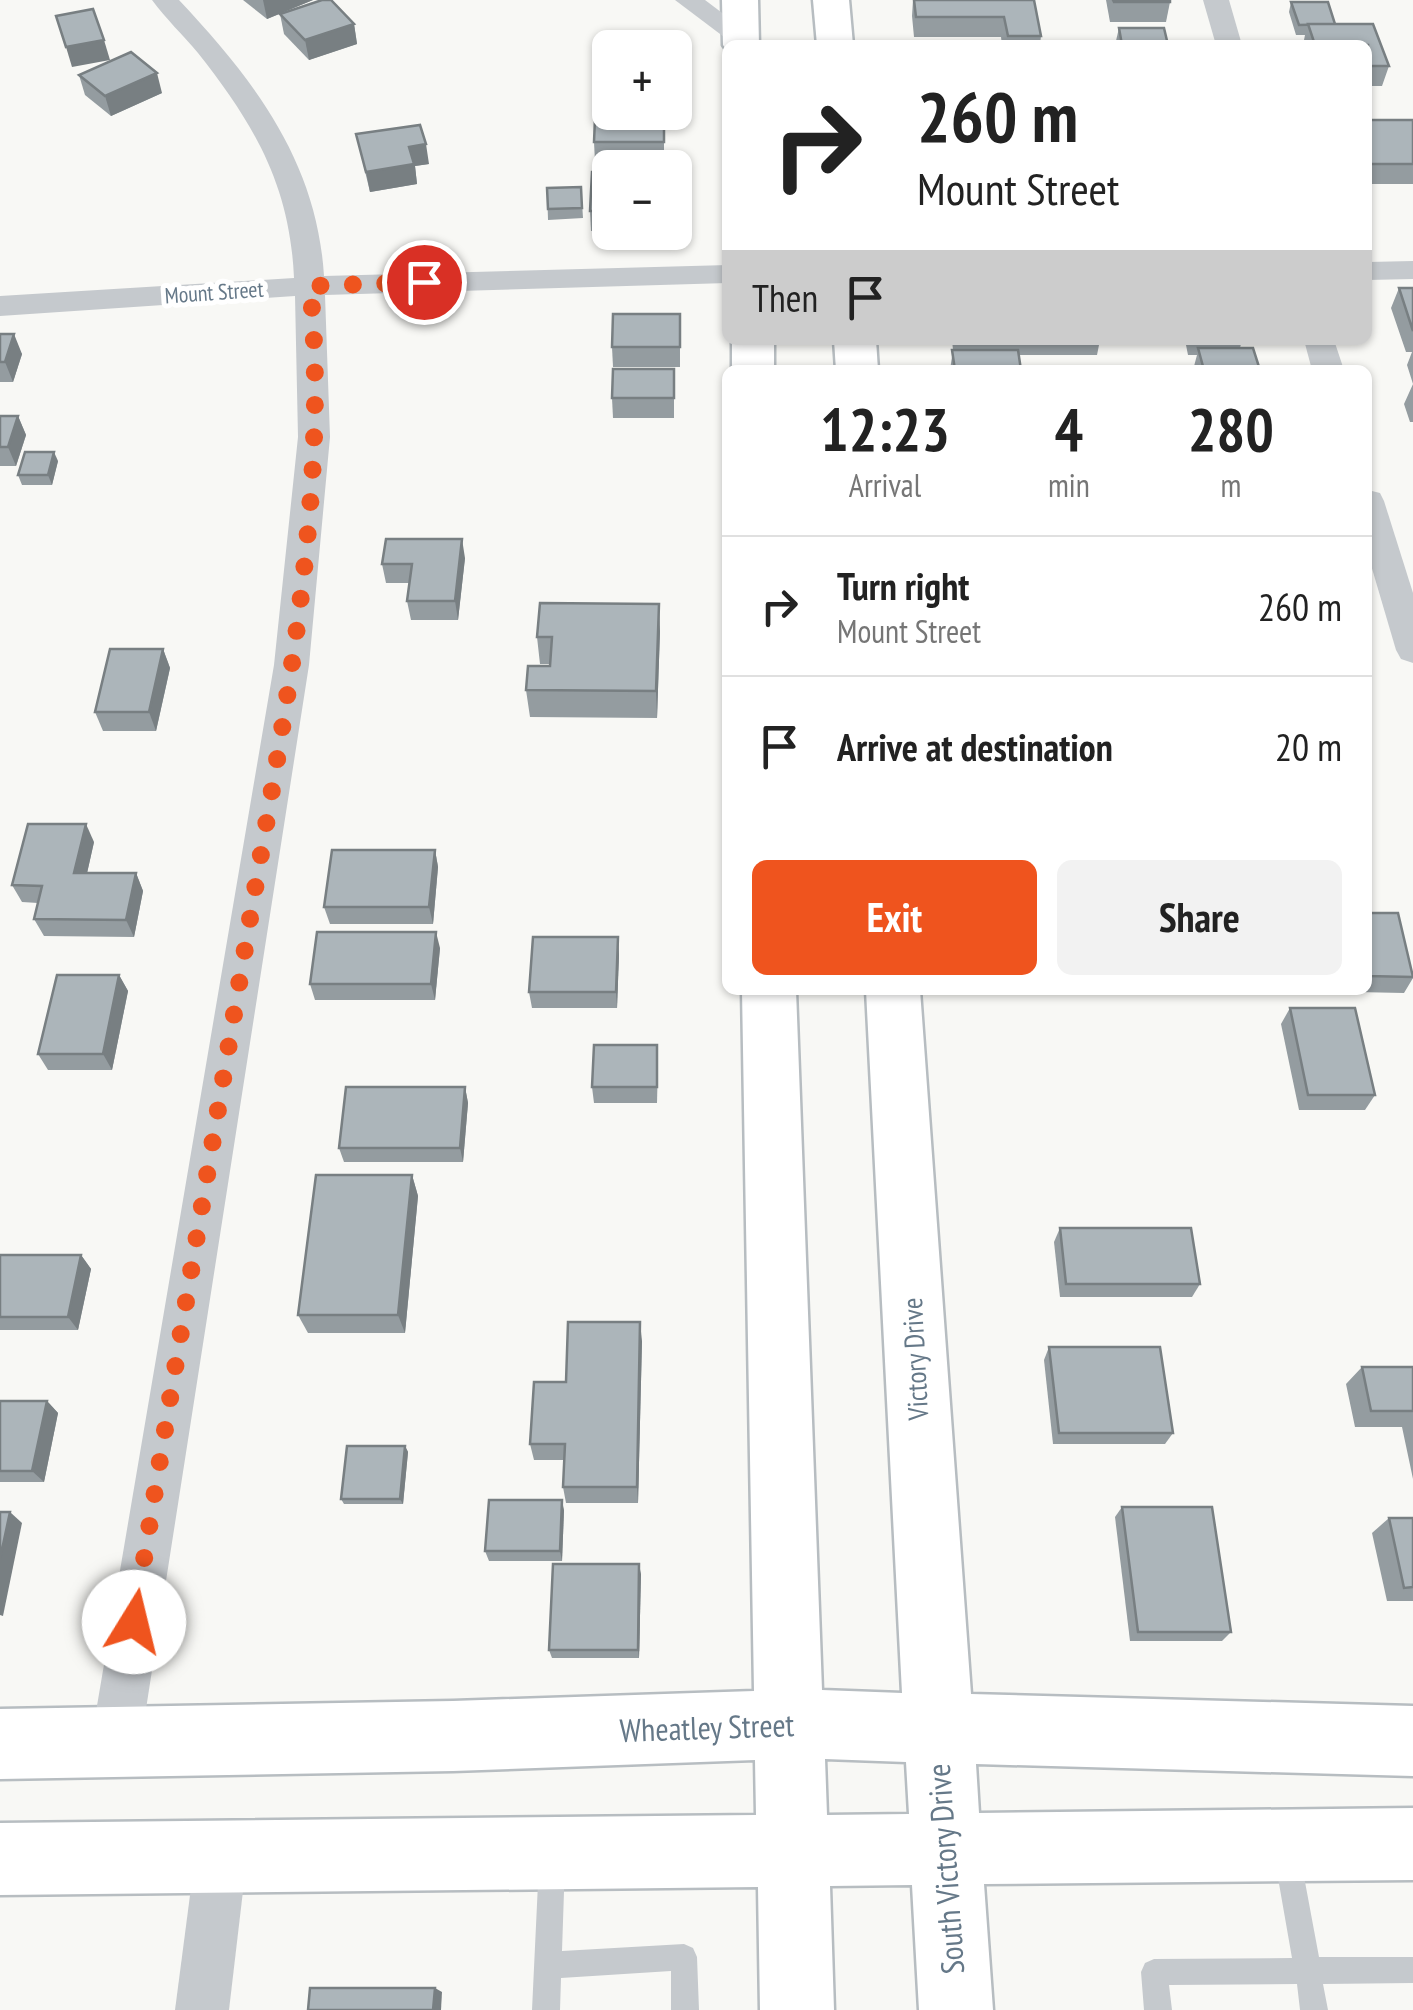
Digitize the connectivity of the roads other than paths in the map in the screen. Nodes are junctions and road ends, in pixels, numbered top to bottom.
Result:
1 (165, 0) edge
2 (688, 0) edge
3 (740, 0) edge
4 (832, 0) edge
5 (1216, 0) edge
6 (740, 40) edge
7 (741, 40) edge
8 (835, 40) edge
9 (1228, 40) edge
10 (1372, 270) edge
11 (1413, 270) edge
12 (722, 274) edge
13 (310, 286) junction
14 (0, 306) edge
15 (1372, 514) edge
16 (1413, 650) edge
17 (769, 995) edge
18 (893, 995) edge
19 (792, 1724) junction
20 (936, 1728) junction
21 (1413, 1741) edge
22 (116, 1742) junction
23 (0, 1744) edge
24 (1413, 1844) edge
25 (1285, 1845) junction
26 (793, 1850) junction
27 (946, 1850) junction
28 (553, 1853) junction
29 (222, 1857) junction
30 (0, 1858) edge
31 (547, 1965) junction
32 (1308, 1970) junction
33 (1413, 1970) edge
34 (202, 2010) edge
35 (546, 2010) edge
36 (685, 2010) edge
37 (797, 2010) edge
38 (956, 2010) edge
39 (1158, 2010) edge
40 (1314, 2010) edge

1 - 13 street
2 - 6 street
3 - 7 main road
4 - 8 main road
5 - 9 street
10 - 11 street
12 - 13 street, Mount Street
13 - 14 street, Mount Street
13 - 22 street
15 - 16 street
17 - 19 main road
18 - 20 main road, Victory Drive
19 - 20 main road, Wheatley Street
19 - 22 main road, Wheatley Street
19 - 26 main road
20 - 21 main road, Wheatley Street
20 - 27 main road, South Victory Drive
22 - 23 main road, Wheatley Street
24 - 25 main road
25 - 27 main road
25 - 32 lane
26 - 27 main road
26 - 28 main road
26 - 37 main road
27 - 38 main road, South Victory Drive
28 - 29 main road
28 - 31 lane
29 - 30 main road
29 - 34 street
31 - 35 lane
31 - 36 lane
32 - 33 lane
32 - 39 lane
32 - 40 lane

